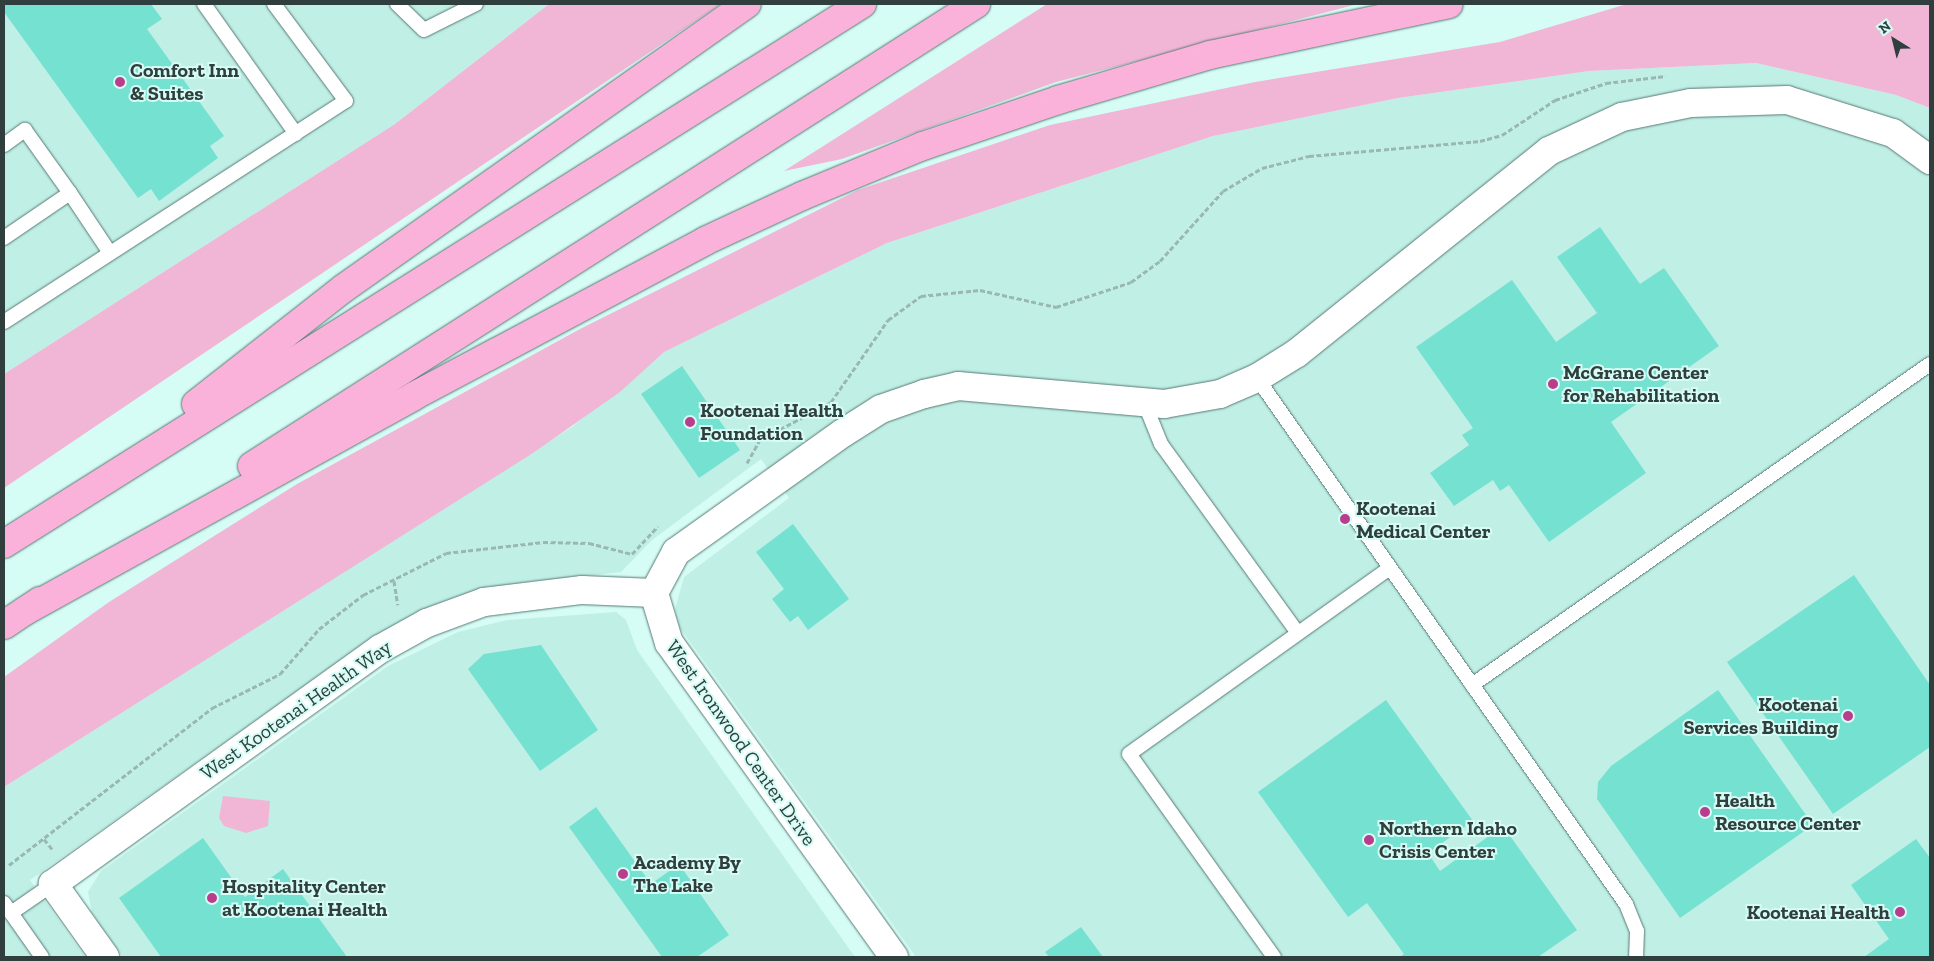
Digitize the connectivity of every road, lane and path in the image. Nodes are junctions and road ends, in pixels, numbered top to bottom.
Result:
1 (204, 4) edge
2 (274, 4) edge
3 (397, 4) edge
4 (476, 4) edge
5 (747, 4) edge
6 (862, 4) edge
7 (976, 4) edge
8 (1449, 4) edge
9 (296, 134) junction
10 (4, 145) edge
11 (1930, 160) edge
12 (70, 193) junction
13 (4, 238) edge
14 (110, 253) junction
15 (4, 322) edge
16 (1930, 364) edge
17 (1257, 378) junction
18 (1144, 402) junction
19 (79, 495) junction
20 (4, 544) edge
21 (1390, 568) junction
22 (394, 581) dead end
23 (654, 593) junction
24 (399, 610) dead end
25 (14, 618) edge
26 (1298, 633) junction
27 (1472, 685) junction
28 (53, 884) junction
29 (7, 908) edge
30 (42, 957) edge
31 (105, 957) edge
32 (894, 957) edge
33 (1274, 957) edge
34 (1636, 957) edge

1 - 9 lane
2 - 9 lane
3 - 4 lane
5 - 19 highway
6 - 19 highway
7 - 25 highway
8 - 25 highway
9 - 14 lane
10 - 12 lane
11 - 17 street
12 - 13 lane
12 - 14 lane
14 - 15 lane
16 - 27 lane
17 - 18 street
17 - 21 lane
18 - 23 street
18 - 26 lane
19 - 20 highway
21 - 26 lane
21 - 27 lane
22 - 24 path
23 - 28 street, West Kootenai Health Way
23 - 32 street, West Ironwood Center Drive
26 - 33 lane
27 - 34 lane
28 - 29 lane
28 - 31 street
29 - 30 lane

